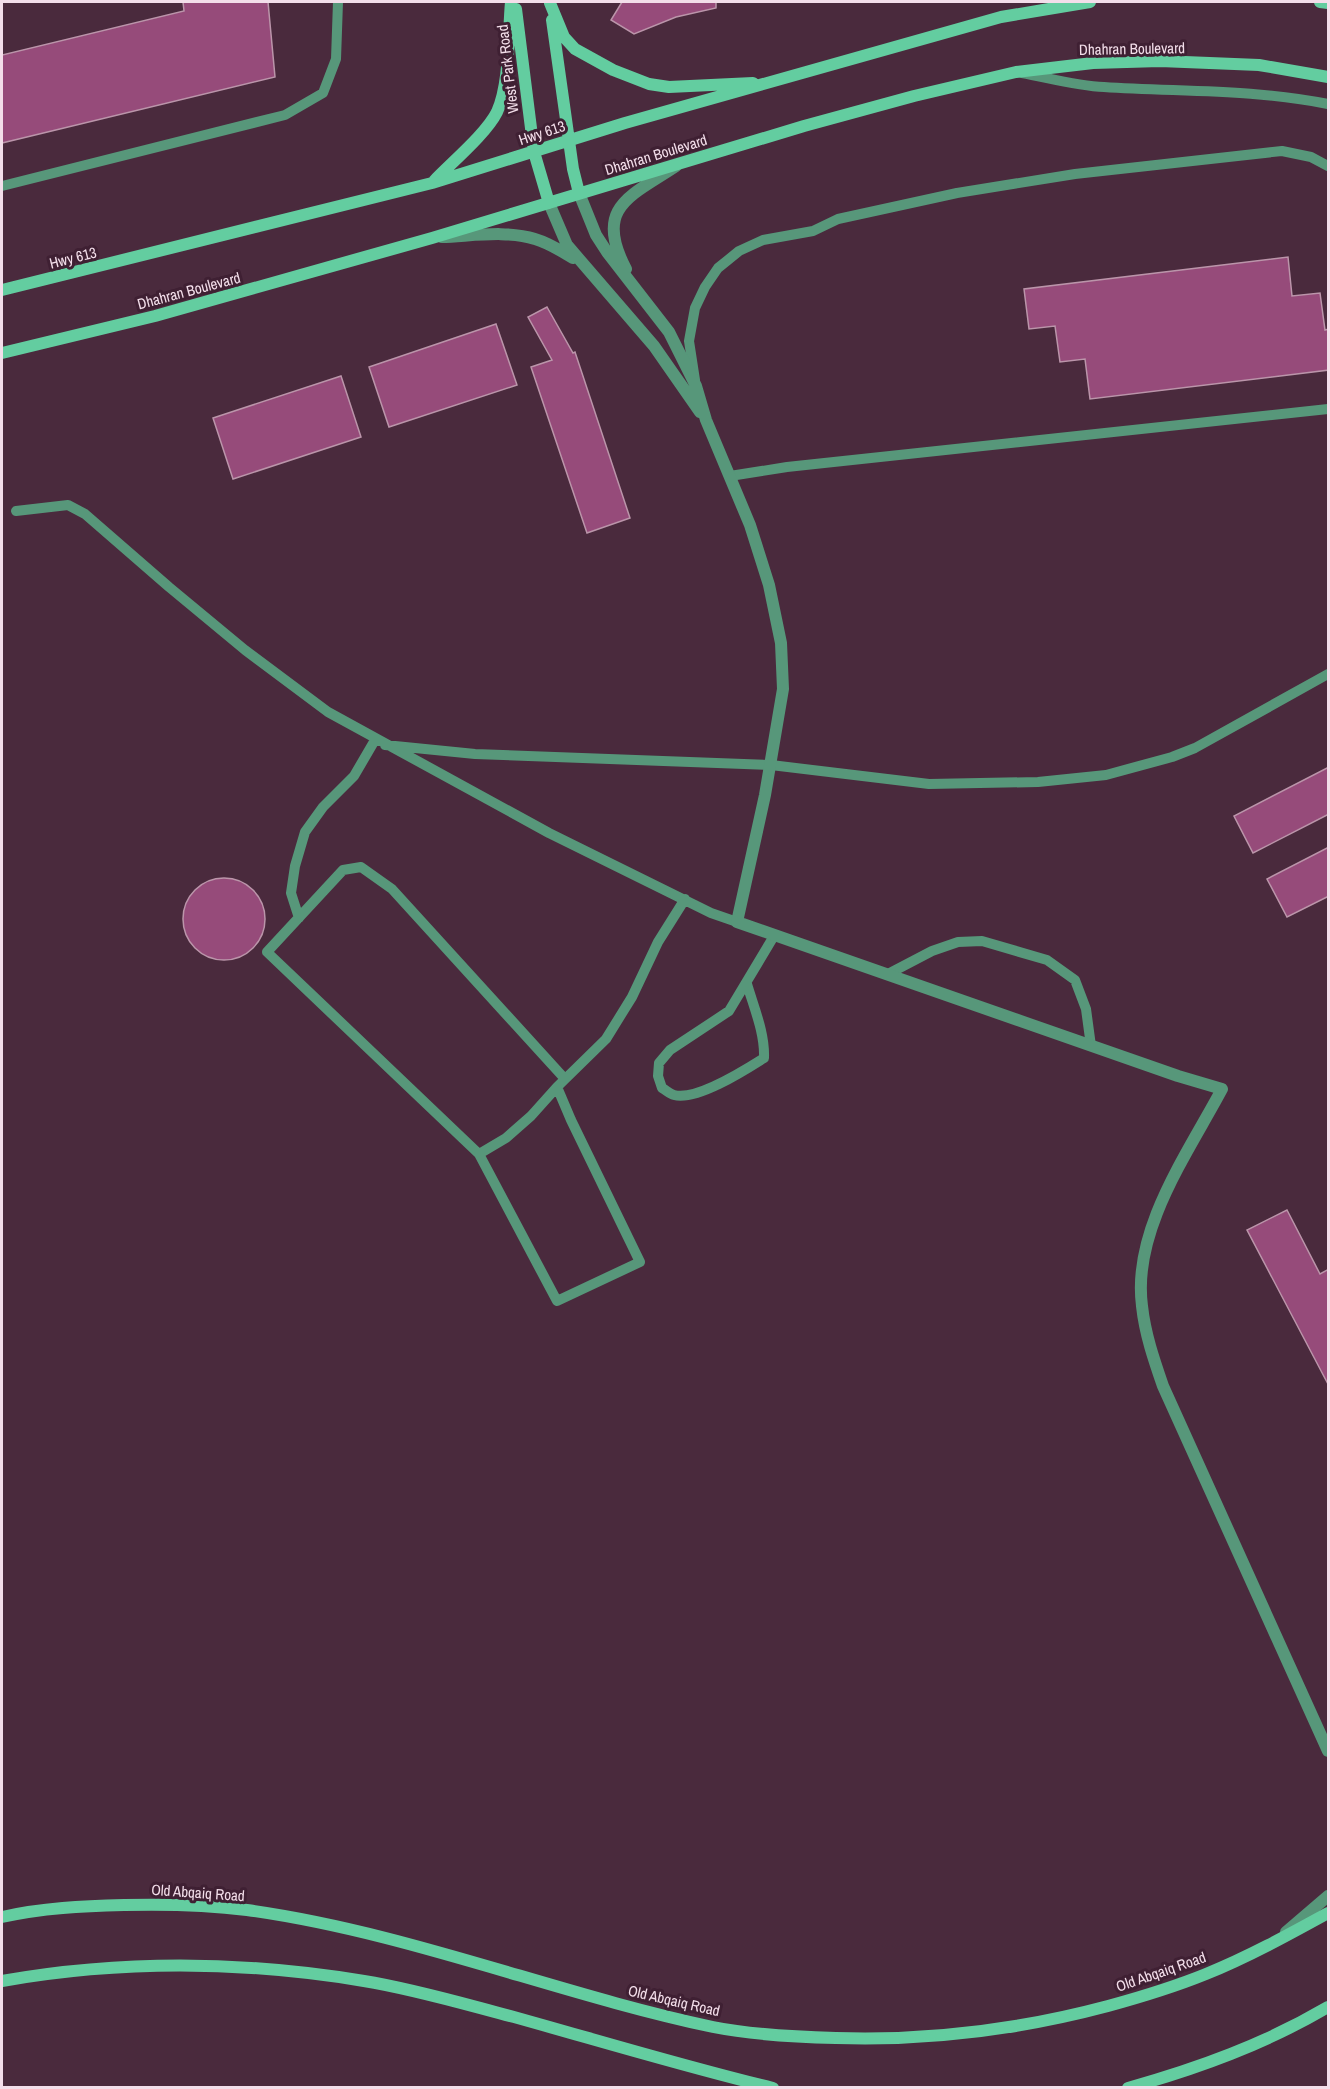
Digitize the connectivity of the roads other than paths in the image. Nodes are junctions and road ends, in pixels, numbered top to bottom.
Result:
1 (338, 2) edge
2 (513, 2) edge
3 (549, 2) edge
4 (1090, 2) edge
5 (1320, 2) edge
6 (1329, 3) edge
7 (1016, 72) junction
8 (1329, 76) edge
9 (775, 81) junction
10 (1329, 104) edge
11 (568, 140) junction
12 (534, 152) junction
13 (677, 165) junction
14 (1329, 166) edge
15 (432, 183) junction
16 (2, 186) edge
17 (579, 194) junction
18 (549, 203) junction
19 (432, 238) junction
20 (584, 264) junction
21 (2, 290) edge
22 (640, 294) junction
23 (2, 353) edge
24 (696, 386) junction
25 (1329, 409) edge
26 (706, 420) junction
27 (730, 476) junction
28 (16, 511) dead end
29 (1329, 674) edge
30 (380, 742) junction
31 (771, 765) junction
32 (684, 899) junction
33 (299, 918) junction
34 (736, 922) junction
35 (774, 936) junction
36 (888, 974) junction
37 (747, 984) junction
38 (1091, 1046) junction
39 (561, 1083) junction
40 (479, 1154) junction
41 (1329, 1750) edge
42 (1329, 1896) edge
43 (1329, 1913) edge
44 (2, 1917) edge
45 (1270, 1945) junction
46 (2, 1982) edge
47 (1329, 2007) edge
48 (773, 2088) edge
49 (1128, 2088) edge

1 - 16 lane
2 - 12 main road, West Park Road
2 - 15 main road
3 - 9 main road
3 - 11 main road
4 - 9 main road, Hwy 613
5 - 6 main road
7 - 8 main road, Dhahran Boulevard
7 - 10 lane
7 - 13 main road, Dhahran Boulevard
9 - 11 main road, Hwy 613
11 - 12 main road, Hwy 613
11 - 17 main road
12 - 15 main road, Hwy 613
12 - 18 main road, West Park Road
13 - 17 main road, Dhahran Boulevard
13 - 22 street
14 - 24 lane
15 - 21 main road, Hwy 613
17 - 18 main road, Dhahran Boulevard
17 - 22 street
18 - 19 main road, Dhahran Boulevard
18 - 20 street
19 - 20 street
19 - 23 main road, Dhahran Boulevard
20 - 26 street
22 - 24 street
24 - 26 street
25 - 27 lane
26 - 27 street
27 - 31 street
28 - 30 lane
29 - 31 lane
30 - 31 lane
30 - 32 lane
30 - 33 lane
31 - 34 street
32 - 34 lane
32 - 39 lane
33 - 39 lane
33 - 40 lane
34 - 35 street
35 - 36 street
35 - 37 lane
36 - 38 street
36 - 38 lane
37 - 37 lane
38 - 41 street
39 - 40 lane
39 - 40 lane
42 - 45 street
43 - 45 main road, Old Abqaiq Road
44 - 45 main road, Old Abqaiq Road
46 - 48 main road
47 - 49 main road

